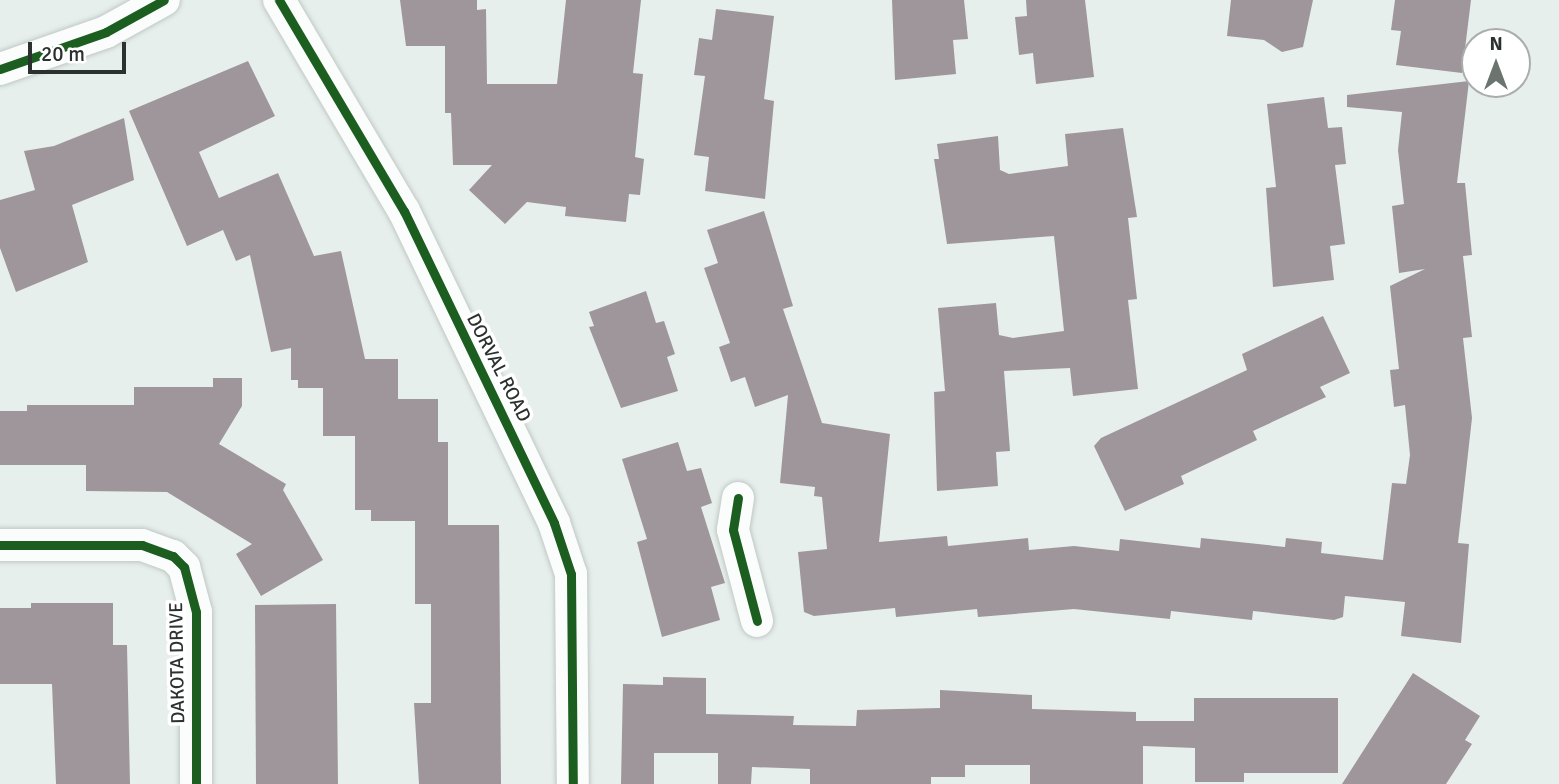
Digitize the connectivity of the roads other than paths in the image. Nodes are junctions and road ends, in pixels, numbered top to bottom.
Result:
1 (164, 0) edge
2 (279, 0) edge
3 (0, 69) edge
4 (738, 498) dead end
5 (0, 545) edge
6 (757, 621) dead end
7 (196, 784) edge
8 (573, 784) edge

1 - 3 street
2 - 8 street, DORVAL ROAD
4 - 6 street
5 - 7 street, DAKOTA DRIVE

